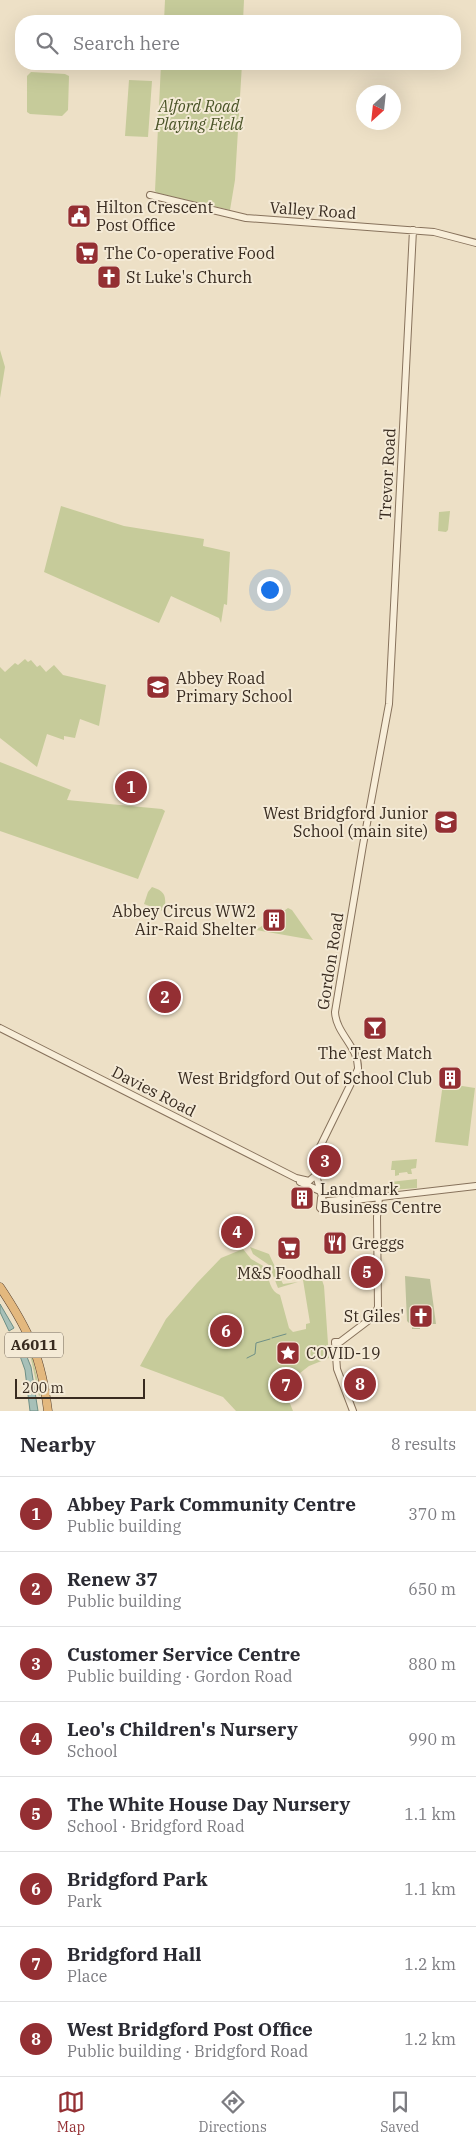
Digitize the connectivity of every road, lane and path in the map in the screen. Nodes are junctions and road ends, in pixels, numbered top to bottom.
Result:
1 (150, 195) dead end
2 (413, 230) junction
3 (476, 243) edge
4 (386, 719) joint
5 (0, 1028) edge
6 (316, 1175) junction
7 (296, 1178) junction
8 (476, 1186) edge
9 (320, 1192) junction
10 (379, 1198) junction
11 (0, 1287) edge
12 (48, 1411) edge
13 (353, 1411) edge

1 - 2 street, Valley Road
2 - 3 street, Valley Road
2 - 4 street, Trevor Road
4 - 6 street, Gordon Road
5 - 7 street, Davies Road
6 - 7 street
6 - 9 street, Gordon Road
7 - 9 street, Davies Road
8 - 10 street
9 - 10 street, Gordon Road
10 - 13 street
11 - 12 highway, A6011

